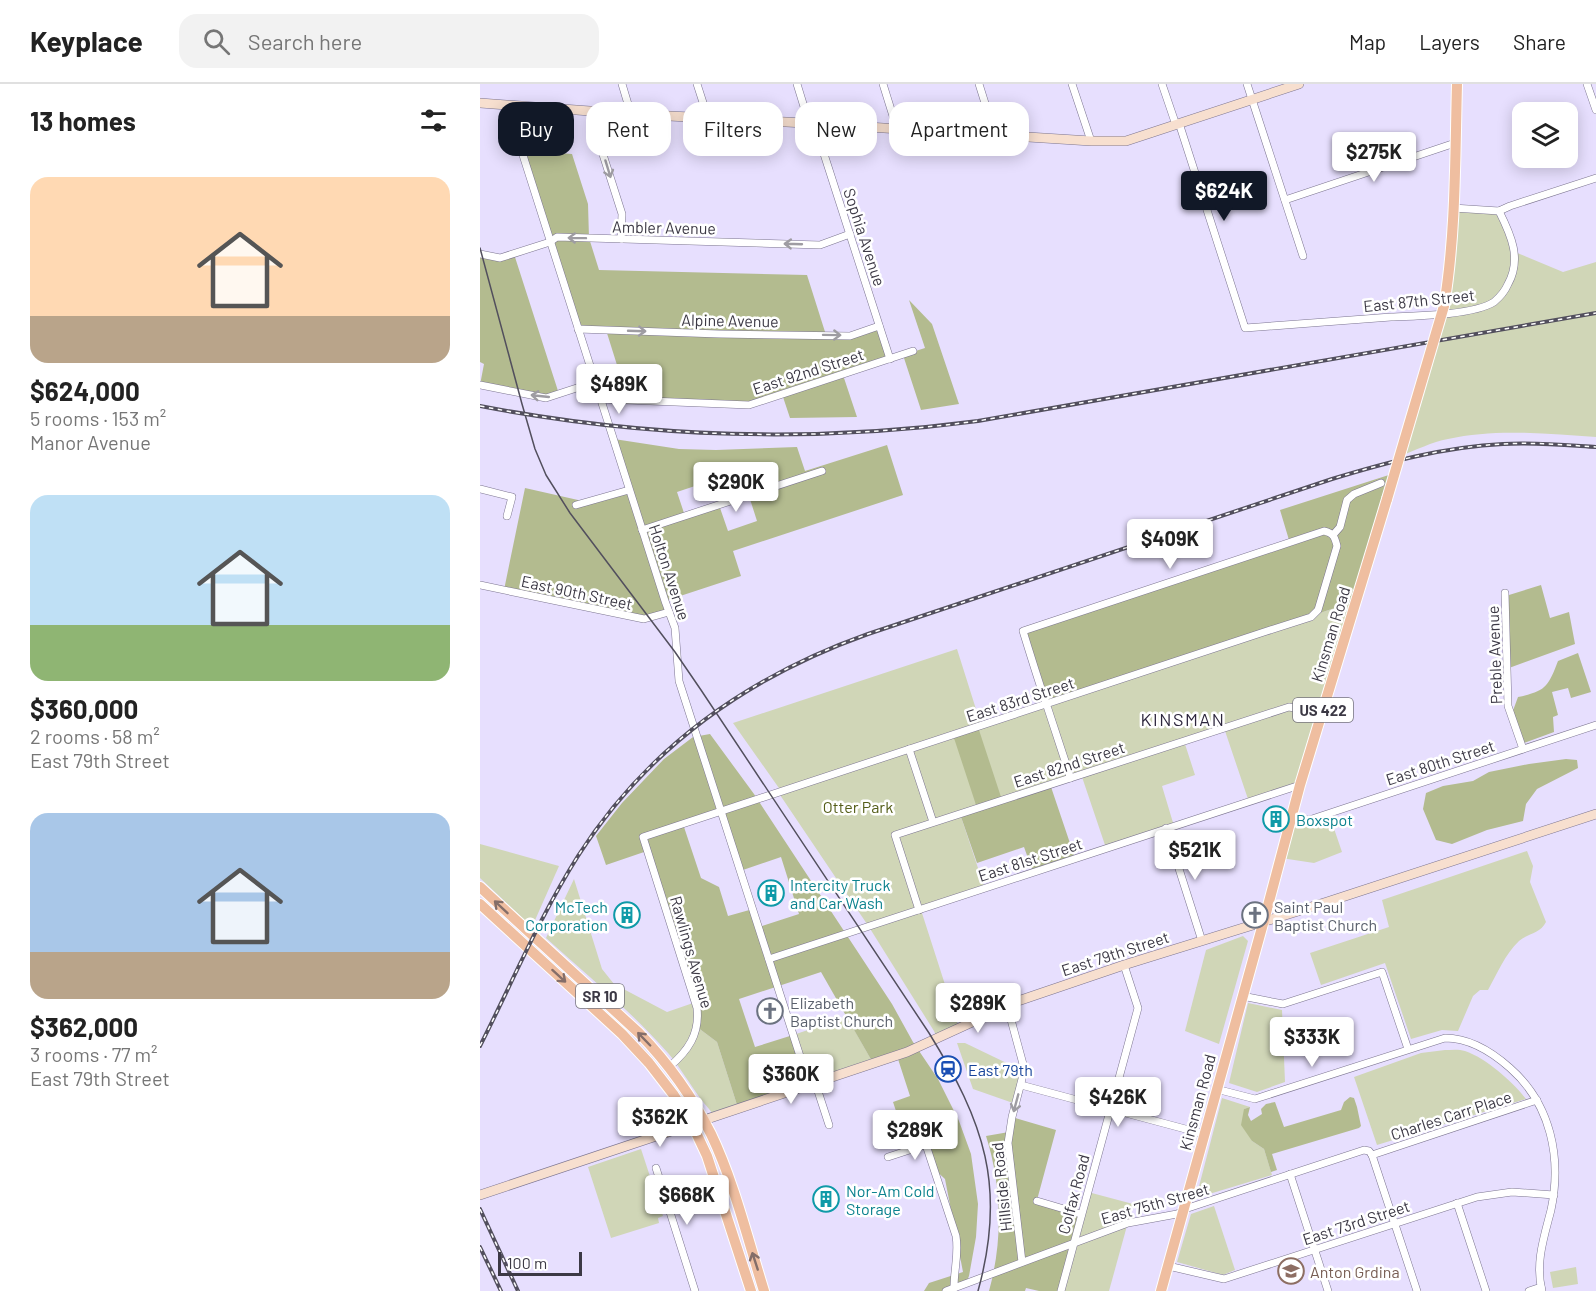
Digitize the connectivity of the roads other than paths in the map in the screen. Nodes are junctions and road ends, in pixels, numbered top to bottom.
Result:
1 (622, 84) edge
2 (697, 84) edge
3 (797, 84) edge
4 (883, 84) edge
5 (979, 84) edge
6 (1072, 84) edge
7 (1162, 84) edge
8 (1247, 84) edge
9 (1299, 84) edge
10 (1457, 84) edge
11 (1587, 84) edge
12 (1252, 100) junction
13 (627, 102) edge
14 (703, 102) edge
15 (804, 102) edge
16 (985, 102) edge
17 (480, 103) edge
18 (889, 103) edge
19 (498, 104) edge
20 (1596, 110) edge
21 (1178, 124) junction
22 (1029, 137) edge
23 (1091, 141) junction
24 (1455, 143) junction
25 (523, 156) edge
26 (603, 156) edge
27 (823, 156) edge
28 (1596, 178) edge
29 (1285, 200) junction
30 (1453, 208) junction
31 (1499, 212) junction
32 (850, 234) junction
33 (621, 239) junction
34 (550, 242) junction
35 (480, 254) edge
36 (1303, 256) dead end
37 (879, 326) junction
38 (578, 329) junction
39 (914, 351) dead end
40 (890, 359) junction
41 (596, 382) junction
42 (480, 385) edge
43 (601, 399) junction
44 (822, 471) dead end
45 (1381, 483) dead end
46 (480, 489) edge
47 (629, 490) junction
48 (576, 505) dead end
49 (507, 516) dead end
50 (642, 530) junction
51 (1333, 535) junction
52 (480, 585) edge
53 (1505, 593) dead end
54 (669, 612) junction
55 (1046, 704) junction
56 (1322, 713) junction
57 (1596, 725) edge
58 (909, 749) junction
59 (1523, 749) junction
60 (1070, 778) junction
61 (1300, 785) junction
62 (721, 811) junction
63 (1596, 814) edge
64 (1292, 818) junction
65 (933, 822) junction
66 (1166, 828) junction
67 (643, 837) joint
68 (480, 887) edge
69 (480, 904) edge
70 (919, 910) junction
71 (1264, 923) junction
72 (1202, 941) junction
73 (769, 959) junction
74 (1124, 966) junction
75 (1242, 996) junction
76 (1007, 1005) junction
77 (1408, 1049) junction
78 (669, 1067) junction
79 (812, 1083) junction
80 (1021, 1085) junction
81 (1216, 1089) junction
82 (1538, 1100) junction
83 (1110, 1109) junction
84 (703, 1120) junction
85 (692, 1124) junction
86 (829, 1125) dead end
87 (1204, 1134) junction
88 (934, 1142) dead end
89 (926, 1145) junction
90 (1372, 1155) junction
91 (888, 1157) dead end
92 (656, 1167) dead end
93 (1290, 1174) junction
94 (480, 1195) edge
95 (1554, 1195) junction
96 (1037, 1200) dead end
97 (1457, 1203) junction
98 (1183, 1211) junction
99 (1082, 1214) junction
100 (1395, 1224) junction
101 (1074, 1242) junction
102 (1315, 1250) junction
103 (1022, 1262) junction
104 (1168, 1266) junction
105 (954, 1288) junction
106 (1542, 1289) edge
107 (695, 1291) edge
108 (751, 1291) edge
109 (764, 1291) edge
110 (946, 1291) edge
111 (1061, 1291) edge
112 (1161, 1291) edge
113 (1328, 1291) edge
114 (1417, 1291) edge
115 (1486, 1291) edge
116 (1529, 1291) edge

1 - 13 street
2 - 14 street
3 - 15 street, Sophia Avenue
4 - 18 street
5 - 16 street
6 - 23 street
7 - 21 street
8 - 12 street
9 - 12 main road
10 - 24 main road, Kinsman Road / US 422
11 - 20 street
12 - 21 main road
12 - 29 street
17 - 19 main road
21 - 23 main road
21 - 31 street, East 87th Street
22 - 23 main road
24 - 29 street
24 - 30 main road, Kinsman Road / US 422
25 - 34 street, Holton Avenue
26 -> 33 street
27 - 32 street, Sophia Avenue
28 - 31 street
29 - 36 street
30 - 31 street
30 - 56 main road, Kinsman Road / US 422, bridge
32 -> 33 street, Ambler Avenue
32 - 37 street, Sophia Avenue
33 -> 34 street, Ambler Avenue
34 - 35 street, Ambler Avenue
34 - 38 street, Holton Avenue
38 -> 37 street, Alpine Avenue
37 - 40 street, Sophia Avenue
38 - 41 street, Holton Avenue
39 - 40 street, East 92nd Street
40 - 43 street, East 92nd Street
41 -> 42 street
41 - 43 street, Holton Avenue
43 - 47 street, Holton Avenue
44 - 50 street
45 - 51 street
46 - 49 street
47 - 48 street
47 - 50 street, Holton Avenue
50 - 54 street, Holton Avenue
51 - 55 street, East 83rd Street
51 - 55 street
52 - 54 street, East 90th Street
53 - 59 street, Preble Avenue
54 - 62 street, Holton Avenue
55 - 58 street, East 83rd Street
55 - 60 street
56 - 60 street, East 82nd Street
56 - 61 main road, Kinsman Road / US 422
57 - 59 street, East 80th Street
58 - 62 street, East 83rd Street
58 - 65 street
59 - 64 street, East 80th Street
60 - 65 street, East 82nd Street
61 - 64 main road, Kinsman Road / US 422
61 - 66 street, East 81st Street
62 - 67 street, East 83rd Street
62 - 73 street, Holton Avenue
63 - 71 main road, East 79th Street
64 - 71 main road, Kinsman Road / US 422
65 - 70 street, East 82nd Street
66 - 70 street, East 81st Street
66 - 72 street
67 - 78 street, Rawlings Avenue
78 -> 68 main road, SR 10
69 -> 85 main road, SR 10
70 - 73 street, East 81st Street
71 - 72 main road, East 79th Street
71 - 75 main road, Kinsman Road / US 422
72 - 74 main road, East 79th Street
73 - 79 street, Holton Avenue
74 - 76 main road, East 79th Street
74 - 83 street, Colfax Road
75 - 77 street
75 - 81 main road, Kinsman Road / US 422
76 - 79 main road, East 79th Street
76 - 80 street, Hillside Road
77 - 81 street
77 - 82 street
78 - 84 main road, SR 10
79 - 84 main road, East 79th Street
79 - 86 street, Holton Avenue
80 - 83 street
80 -> 103 street, Hillside Road
81 - 87 main road, Kinsman Road / US 422
82 - 90 street, Charles Carr Place
82 - 95 street
83 - 87 street
83 - 99 street, Colfax Road
84 - 85 main road, East 79th Street
109 -> 84 main road, SR 10
85 - 94 main road, East 79th Street
85 - 108 main road, SR 10
87 - 98 main road, Kinsman Road / US 422
88 - 89 street
89 - 91 street
89 - 105 street
90 - 93 street, East 75th Street
90 - 100 street
92 - 107 street
93 - 98 street, East 75th Street
93 - 102 street
95 - 97 street, East 73rd Street
95 - 106 street
96 - 99 street
97 - 100 street, East 73rd Street
97 - 115 street
98 - 101 street, East 75th Street
98 - 104 main road, Kinsman Road / US 422
99 - 101 street, Colfax Road
100 - 102 street, East 73rd Street
100 - 114 street
101 - 103 street, East 75th Street
101 - 111 street, Colfax Road
102 - 104 street, East 73rd Street
102 - 113 street
103 - 105 street, East 75th Street
104 - 112 main road, Kinsman Road / US 422
105 - 110 street, East 75th Street
106 - 116 street

